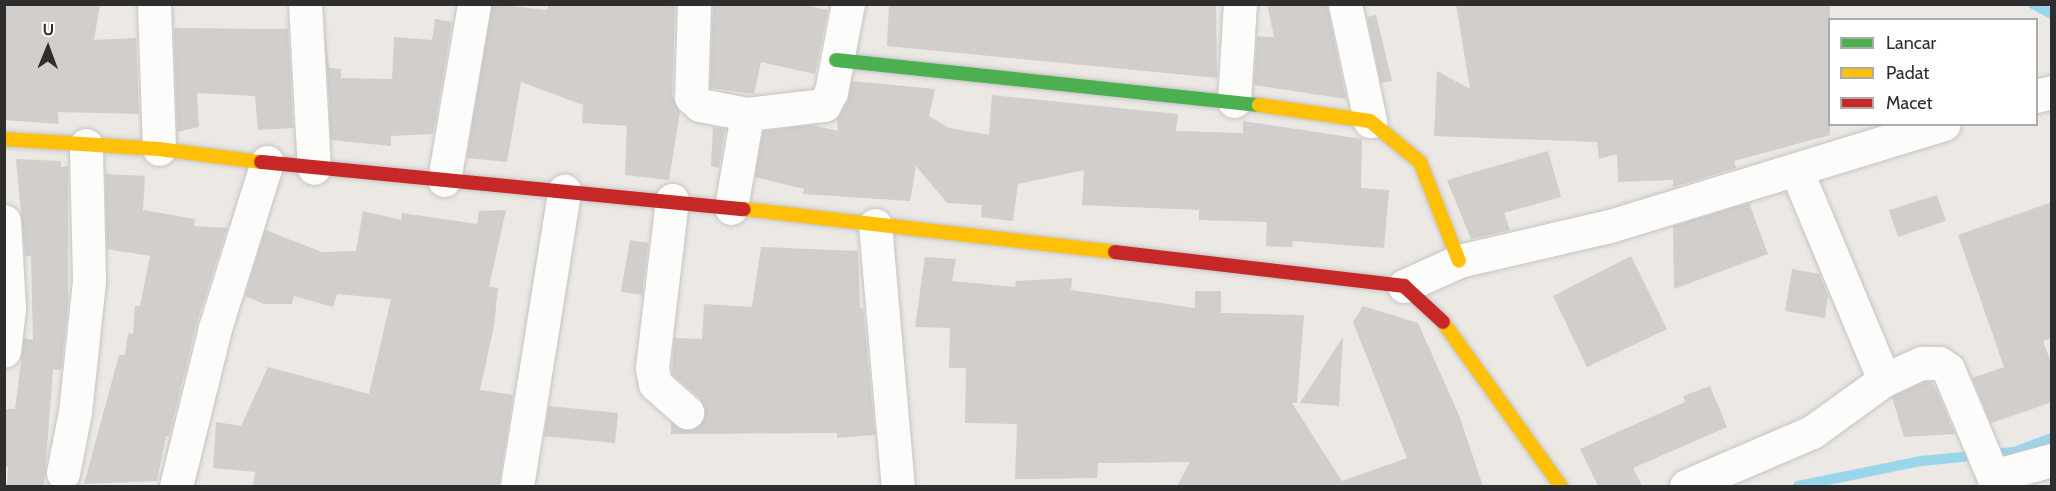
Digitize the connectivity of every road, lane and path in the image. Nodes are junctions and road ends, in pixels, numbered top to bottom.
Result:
1 (154, 4) edge
2 (305, 4) edge
3 (474, 4) edge
4 (694, 4) edge
5 (848, 4) edge
6 (1345, 4) edge
7 (1240, 5) edge
8 (836, 60) junction
9 (1234, 101) junction
10 (747, 114) junction
11 (1370, 121) junction
12 (1938, 126) edge
13 (4, 139) edge
14 (86, 145) junction
15 (159, 150) junction
16 (267, 162) junction
17 (314, 168) junction
18 (1796, 170) junction
19 (444, 180) junction
20 (564, 191) junction
21 (672, 201) junction
22 (731, 208) junction
23 (4, 222) edge
24 (875, 225) junction
25 (1459, 261) junction
26 (1404, 286) junction
27 (4, 351) edge
28 (1884, 380) junction
29 (687, 412) dead end
30 (2052, 460) edge
31 (1990, 467) edge
32 (63, 472) dead end
33 (176, 486) edge
34 (517, 486) edge
35 (898, 486) edge
36 (1561, 486) edge
37 (1686, 486) edge

1 - 15 street
2 - 17 street
3 - 19 street
4 - 10 street
5 - 8 street
6 - 11 street
7 - 9 street
8 - 9 street
8 - 10 street
9 - 11 street
10 - 22 street
11 - 25 street
12 - 18 street
13 - 14 street
14 - 15 street
14 - 32 street
15 - 16 street
16 - 17 street
16 - 33 street
17 - 19 street
18 - 25 street
18 - 28 street
19 - 20 street
20 - 21 street
20 - 34 street
21 - 22 street
21 - 29 street
22 - 24 street
23 - 27 street
24 - 26 street
24 - 35 street
25 - 26 street
26 - 36 street
28 - 31 street
28 - 37 street
30 - 31 street

